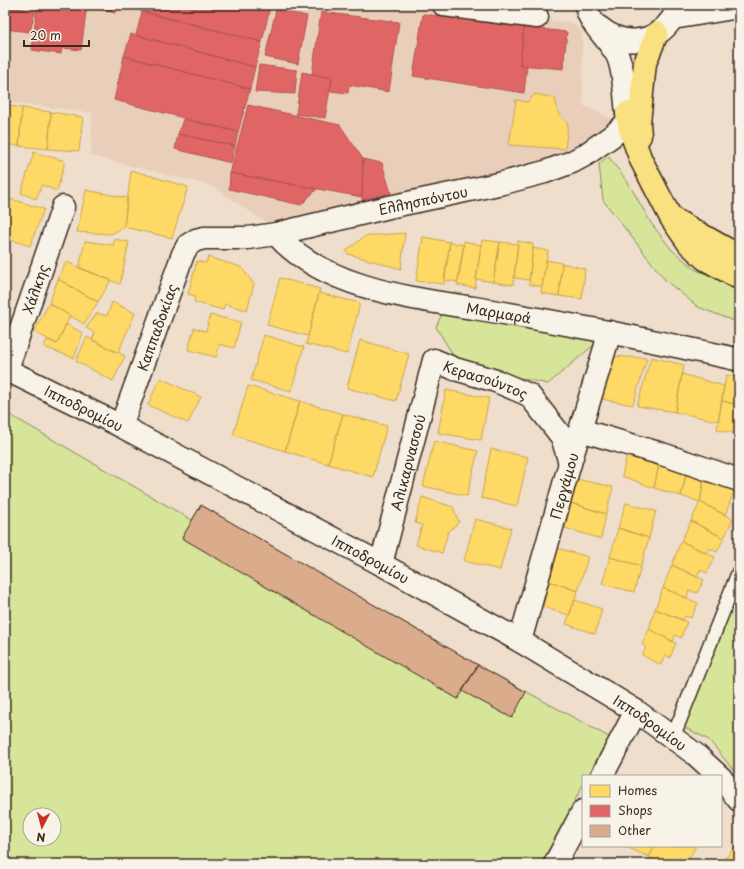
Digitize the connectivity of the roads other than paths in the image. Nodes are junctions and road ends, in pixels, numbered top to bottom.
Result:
1 (444, 5) edge
2 (739, 7) edge
3 (675, 12) edge
4 (590, 14) edge
5 (537, 18) dead end
6 (657, 33) junction
7 (627, 117) junction
8 (641, 160) junction
9 (63, 207) dead end
10 (671, 218) junction
11 (276, 234) junction
12 (204, 238) joint
13 (739, 256) edge
14 (739, 278) edge
15 (610, 332) junction
16 (736, 359) dead end
17 (434, 360) joint
18 (6, 369) edge
19 (121, 426) junction
20 (580, 430) junction
21 (570, 463) junction
22 (739, 480) edge
23 (381, 564) junction
24 (739, 571) edge
25 (520, 642) junction
26 (636, 711) junction
27 (673, 737) junction
28 (603, 775) edge
29 (718, 775) edge
30 (722, 779) edge
31 (739, 800) edge
32 (582, 813) edge
33 (554, 864) edge

1 - 5 street
2 - 3 street
3 - 6 street
4 - 6 street
4 - 7 street
6 - 8 highway
7 - 8 highway
7 - 11 street, Ελλησπόντου
8 - 10 highway
9 - 18 street, Χάλκης
10 - 13 highway
10 - 14 highway
11 - 12 street, Ελλησπόντου
11 - 15 street, Μαρμαρά
12 - 19 street, Καππαδοκίας
15 - 16 street, Μαρμαρά
15 - 20 street, Περγάμου
17 - 21 street, Κερασούντος
17 - 23 street, Αλικαρνασσού
18 - 19 street, Ιπποδρομίου
19 - 23 street, Ιπποδρομίου
20 - 21 street, Περγάμου
20 - 22 street
21 - 25 street, Περγάμου
23 - 25 street, Ιπποδρομίου
24 - 27 lane
25 - 26 street, Ιπποδρομίου
26 - 27 street, Ιπποδρομίου
26 - 28 street
27 - 29 street, Ιπποδρομίου
30 - 31 street
32 - 33 street

